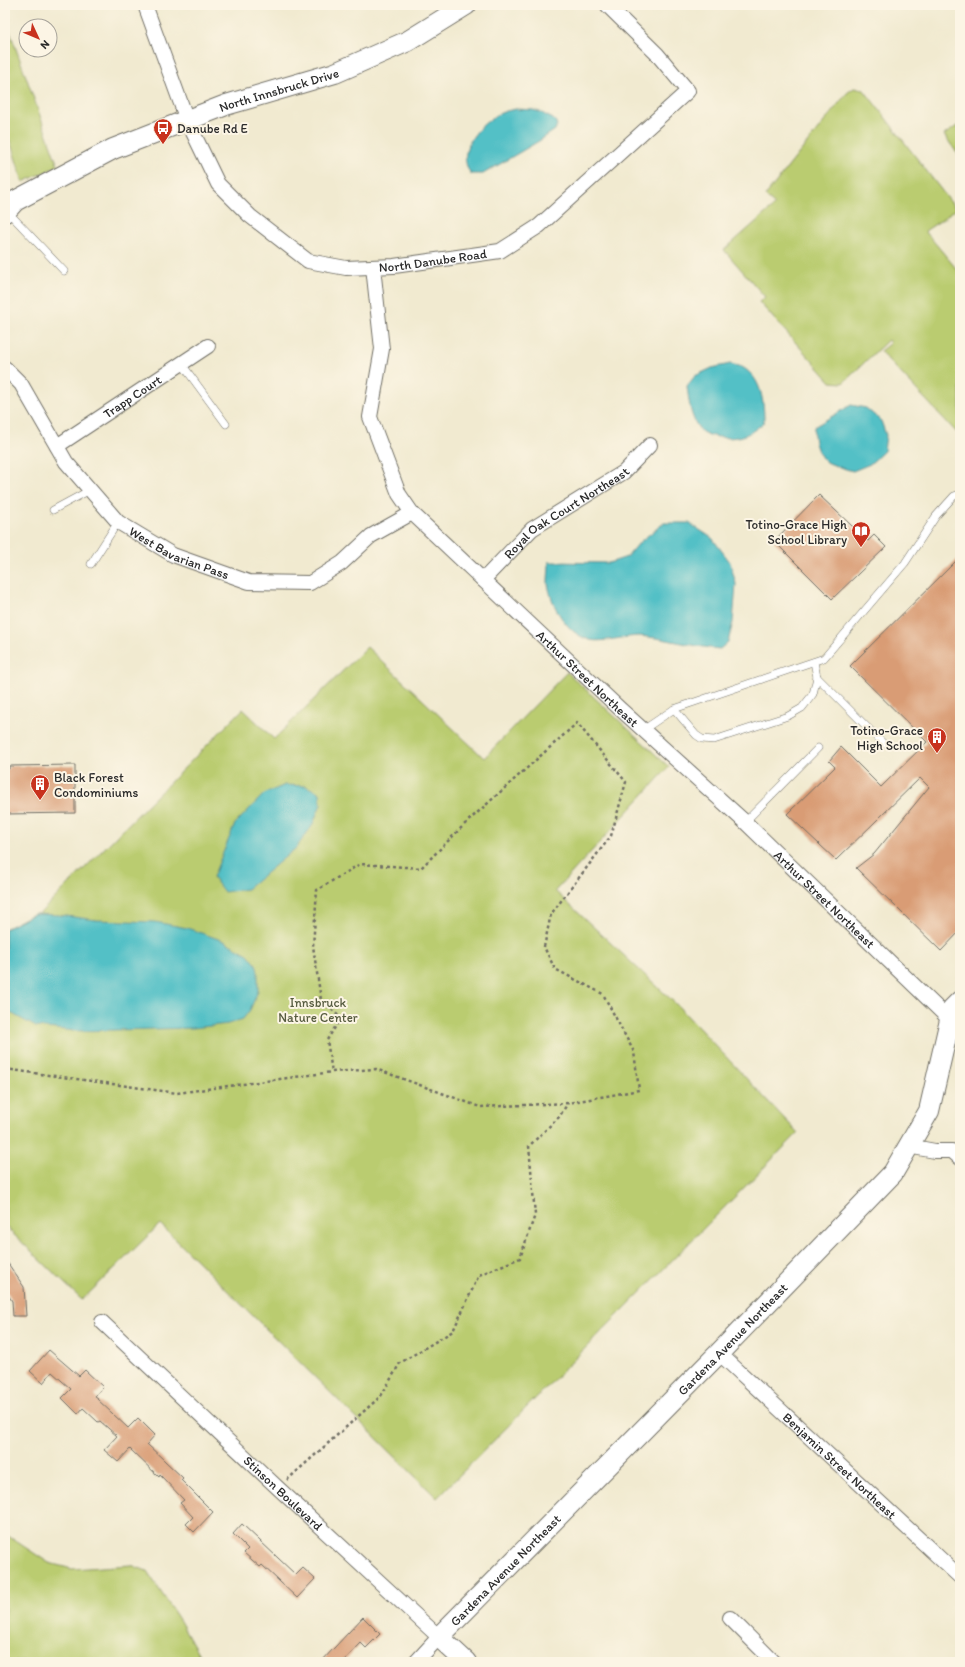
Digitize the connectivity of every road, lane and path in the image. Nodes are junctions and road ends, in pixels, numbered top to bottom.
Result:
1 (145, 5) edge
2 (466, 5) edge
3 (607, 5) edge
4 (187, 120) junction
5 (6, 211) edge
6 (373, 267) junction
7 (64, 271) dead end
8 (208, 346) dead end
9 (182, 364) junction
10 (5, 368) edge
11 (226, 424) dead end
12 (650, 445) dead end
13 (57, 446) junction
14 (90, 490) junction
15 (960, 494) edge
16 (53, 510) dead end
17 (412, 513) junction
18 (118, 522) junction
19 (91, 564) dead end
20 (483, 580) junction
21 (814, 662) junction
22 (817, 677) junction
23 (674, 709) junction
24 (643, 730) junction
25 (884, 744) dead end
26 (818, 748) dead end
27 (745, 822) junction
28 (960, 1001) edge
29 (950, 1020) junction
30 (5, 1068) edge
31 (332, 1072) junction
32 (568, 1102) junction
33 (908, 1146) junction
34 (960, 1158) edge
35 (102, 1322) dead end
36 (719, 1353) junction
37 (278, 1488) junction
38 (960, 1577) edge
39 (730, 1618) dead end
40 (439, 1637) junction
41 (416, 1662) edge
42 (466, 1662) edge
43 (774, 1662) edge

1 - 4 street, North Danube Road
2 - 4 street, North Innsbruck Drive
3 - 6 street, North Danube Road
4 - 5 street, North Innsbruck Drive
4 - 6 street, North Danube Road
5 - 7 lane
6 - 17 street, Arthur Street Northeast
8 - 9 street, Trapp Court
9 - 11 lane
9 - 13 street, Trapp Court
10 - 13 street, West Bavarian Pass
12 - 20 street, Royal Oak Court Northeast
13 - 14 street, West Bavarian Pass
14 - 16 lane
14 - 18 street, West Bavarian Pass
15 - 21 lane
17 - 18 street, West Bavarian Pass
17 - 20 street, Arthur Street Northeast
18 - 19 lane
20 - 24 street, Arthur Street Northeast
21 - 22 lane
21 - 23 lane
22 - 23 lane
22 - 25 lane
23 - 24 lane
24 - 27 street, Arthur Street Northeast
26 - 27 lane
27 - 29 street, Arthur Street Northeast
28 - 29 street, Gardena Avenue Northeast
29 - 33 street, Gardena Avenue Northeast
30 - 31 path
31 - 32 path
31 - 32 path
32 - 37 path
33 - 34 street
33 - 36 street, Gardena Avenue Northeast
35 - 37 street, Stinson Boulevard
36 - 38 street, Benjamin Street Northeast
36 - 40 street, Gardena Avenue Northeast
37 - 40 street, Stinson Boulevard
39 - 43 street
40 - 41 street
40 - 42 street, Stinson Boulevard

